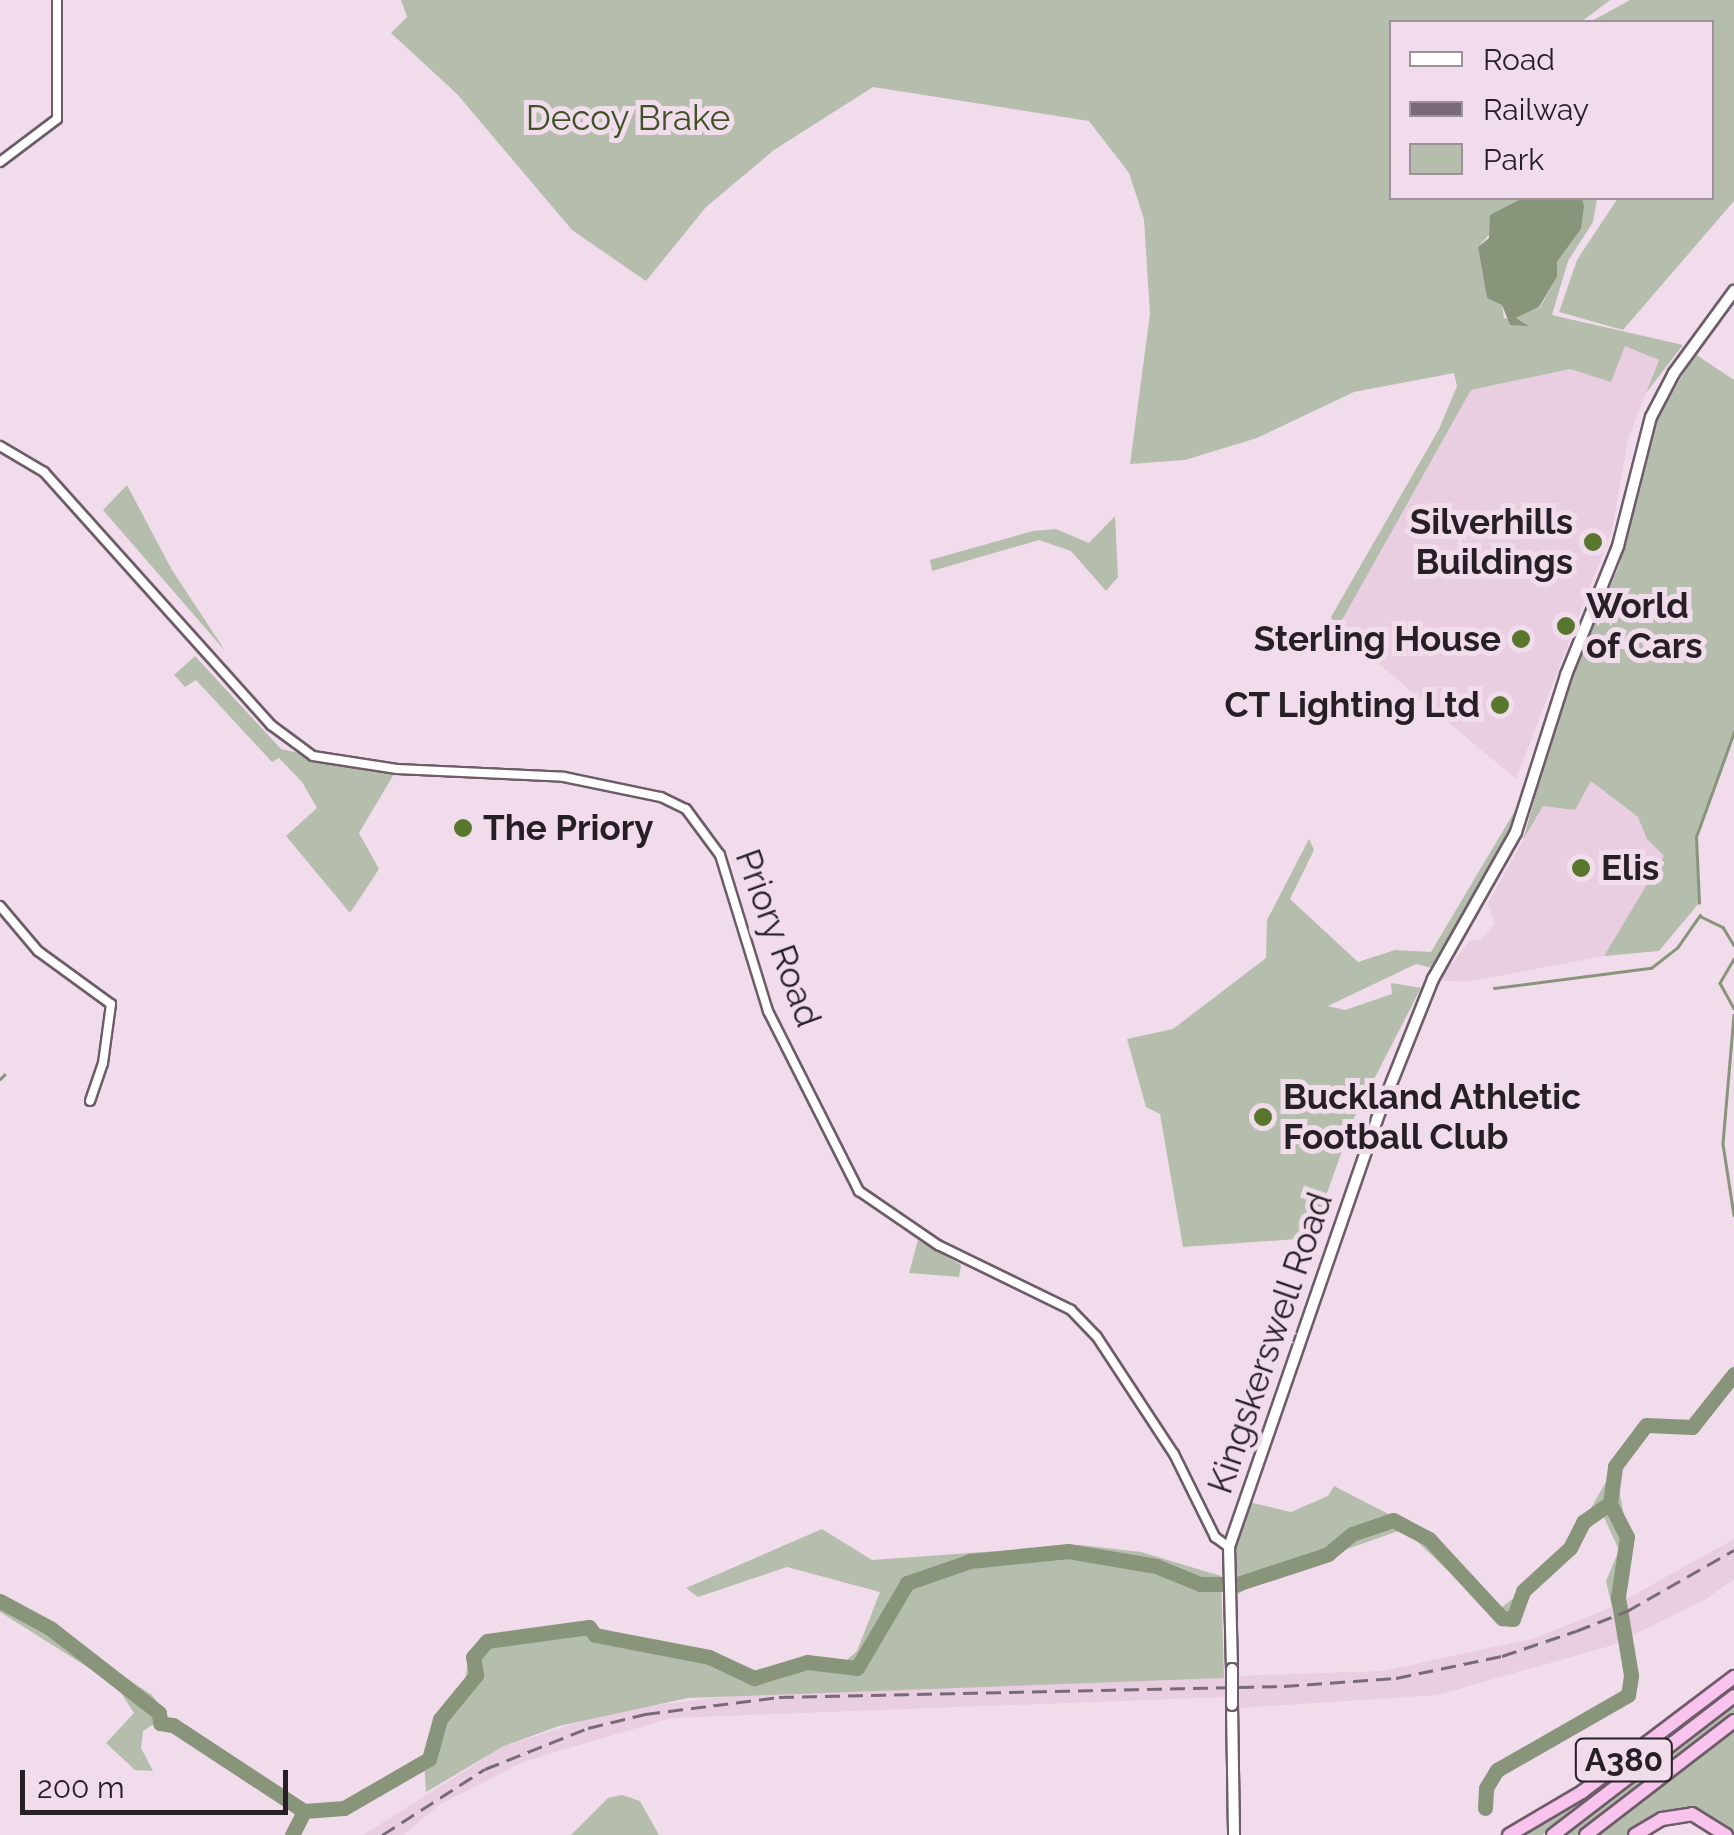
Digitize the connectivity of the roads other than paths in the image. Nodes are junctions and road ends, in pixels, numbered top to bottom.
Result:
1 (57, 0) edge
2 (0, 162) edge
3 (1734, 291) edge
4 (0, 446) edge
5 (0, 906) edge
6 (90, 1100) dead end
7 (1229, 1547) junction
8 (1734, 1677) edge
9 (1734, 1696) edge
10 (1734, 1722) edge
11 (1234, 1835) edge
12 (1509, 1835) edge
13 (1554, 1835) edge
14 (1586, 1835) edge
15 (1635, 1835) edge
16 (1726, 1835) edge

1 - 2 street
3 - 7 street, Kingskerswell Road
4 - 7 street, Priory Road
5 - 6 street
7 - 11 street, Kingskerswell Road, bridge
8 - 12 highway, A380
9 - 13 highway, A380
10 - 14 highway, A380
15 - 16 highway, A380

